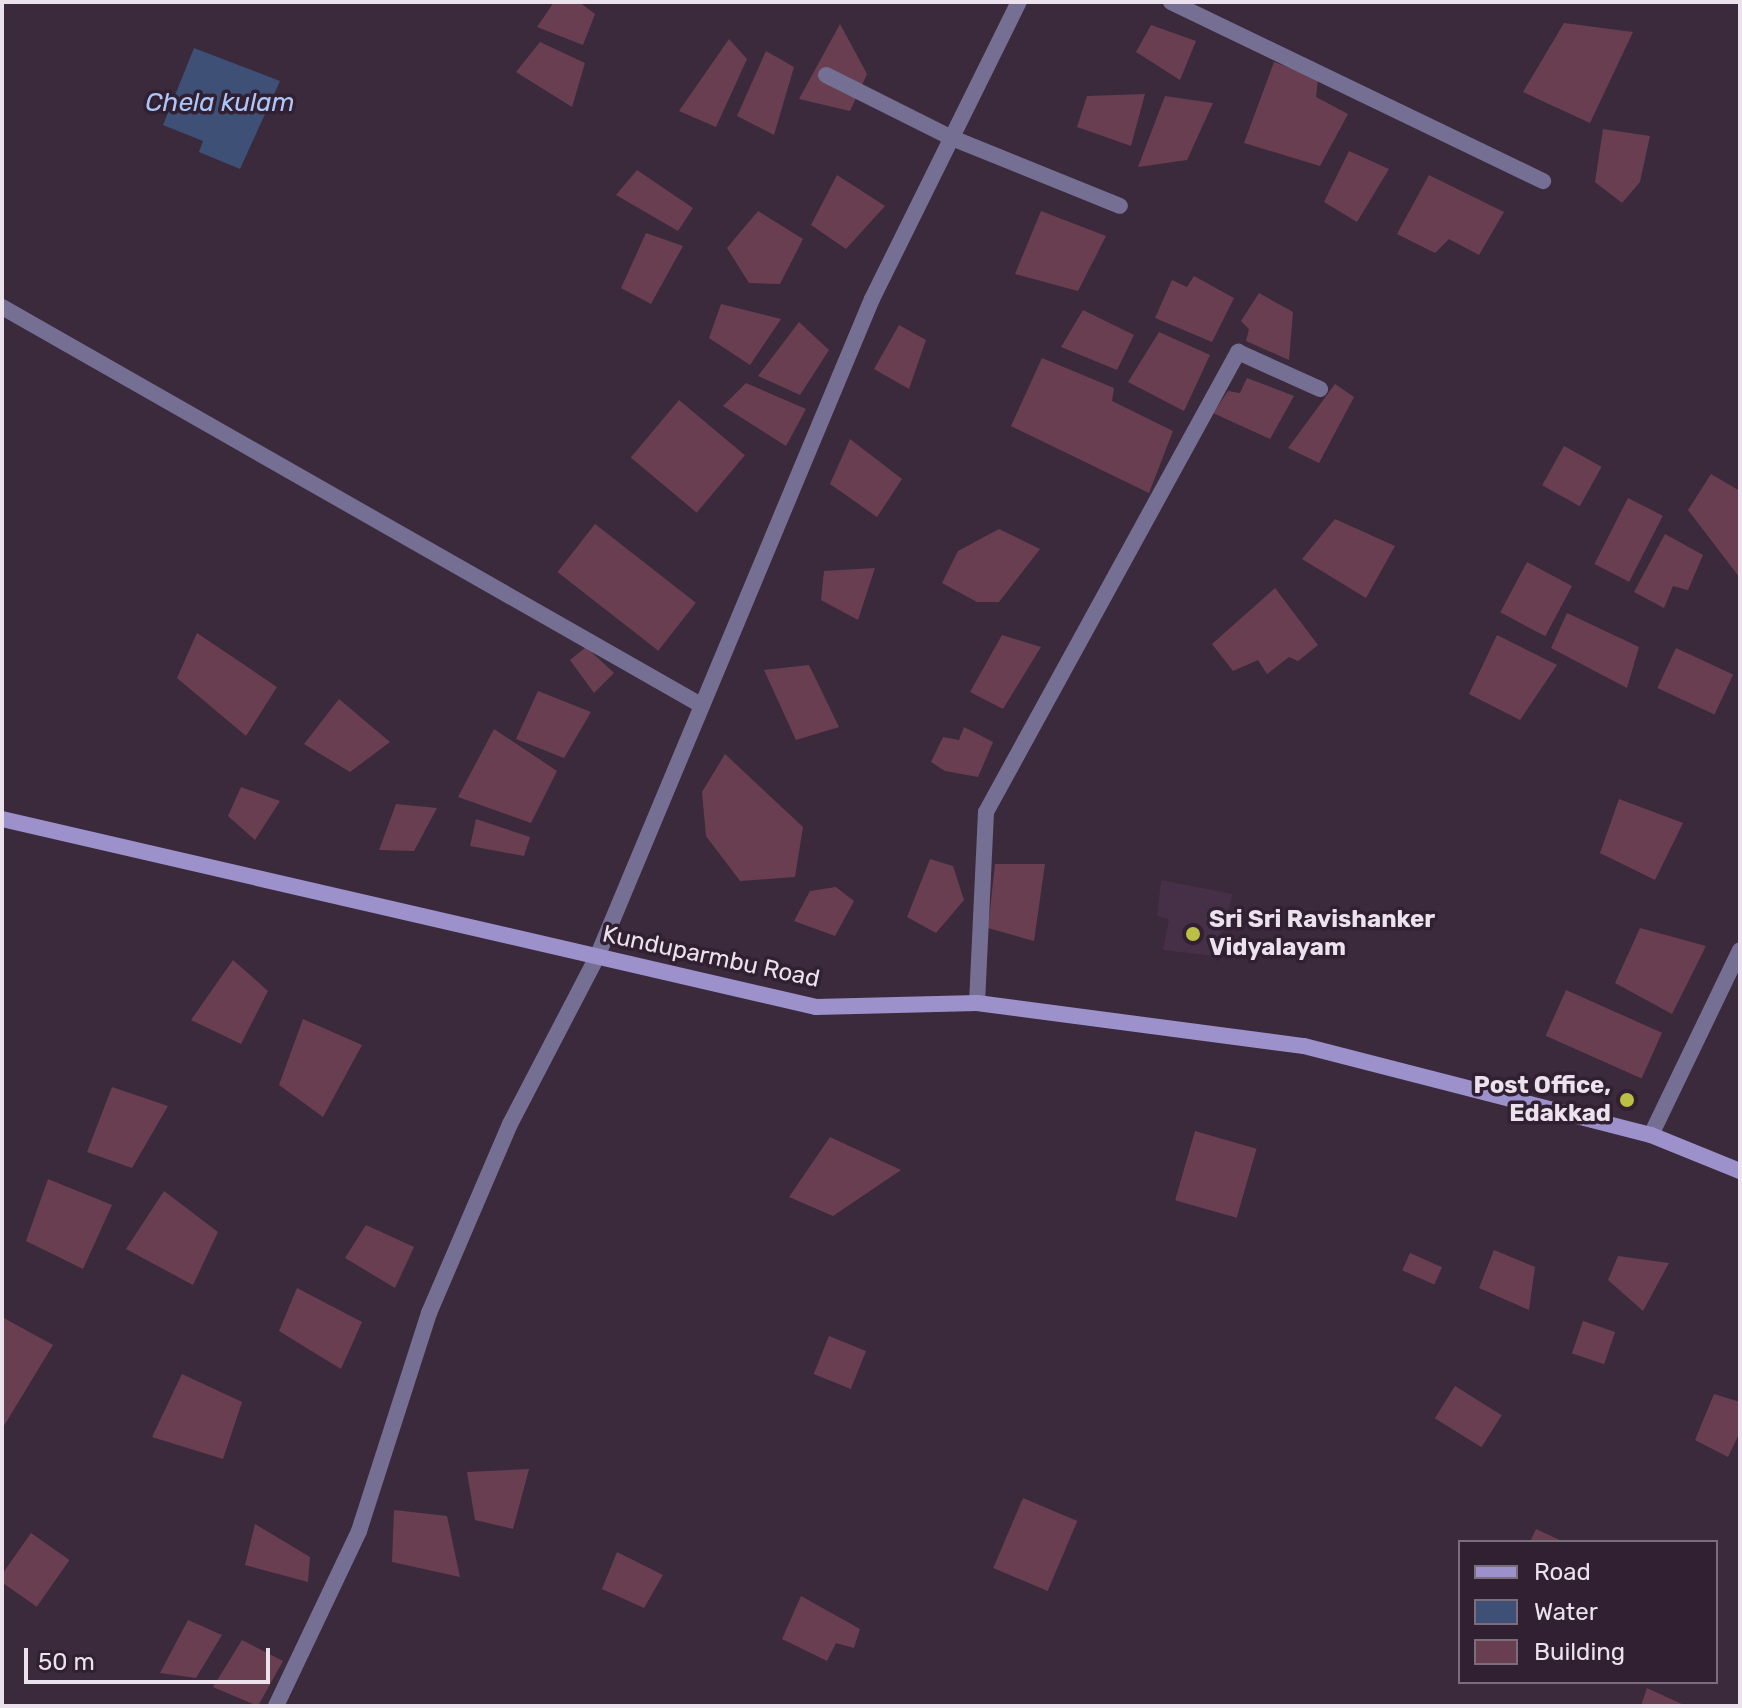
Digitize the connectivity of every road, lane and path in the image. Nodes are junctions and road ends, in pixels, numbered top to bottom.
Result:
1 (1019, 2) edge
2 (1171, 2) edge
3 (826, 75) dead end
4 (952, 138) junction
5 (1543, 181) dead end
6 (1120, 206) dead end
7 (2, 307) edge
8 (1320, 389) dead end
9 (701, 705) junction
10 (2, 819) edge
11 (1740, 950) edge
12 (597, 957) junction
13 (977, 1003) junction
14 (1651, 1135) junction
15 (1740, 1171) edge
16 (276, 1706) edge

1 - 4 street
2 - 5 street
3 - 4 street
4 - 6 street
4 - 9 street
7 - 9 street
8 - 13 street
9 - 12 street
10 - 12 main road, Kunduparmbu Road
11 - 14 street
12 - 13 main road, Kunduparmbu Road
12 - 16 street
13 - 14 main road, Kunduparmbu Road
14 - 15 main road, Kunduparmbu Road

